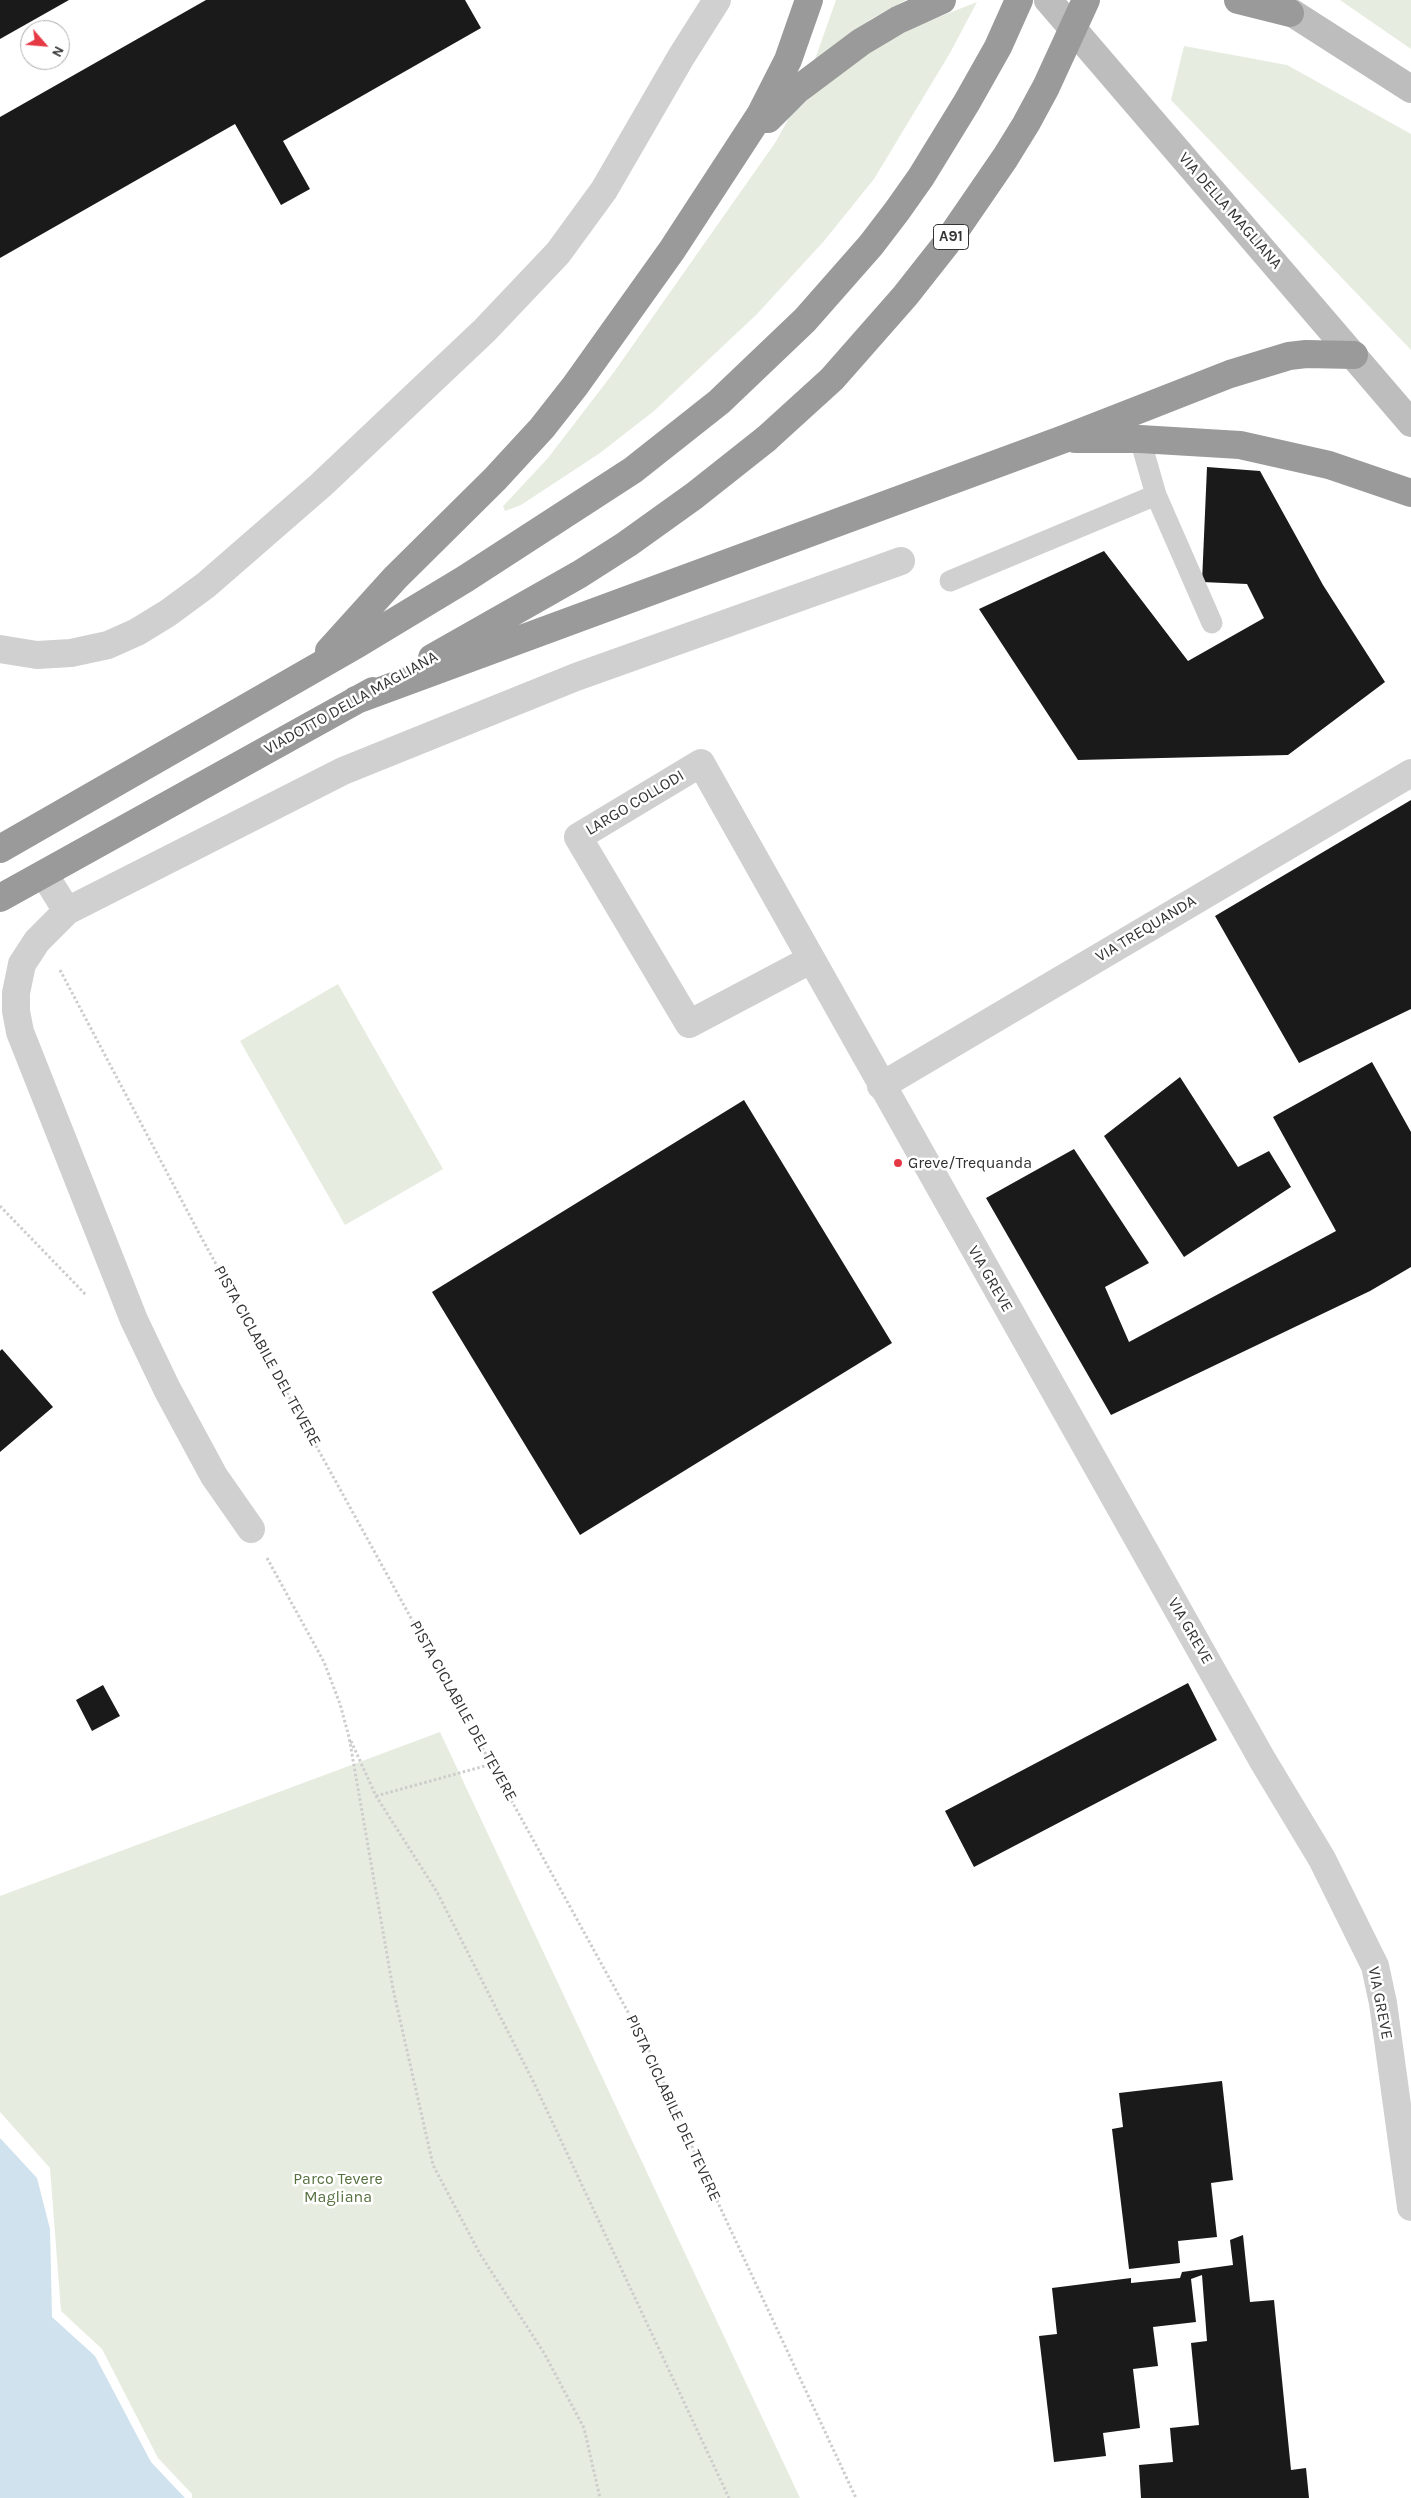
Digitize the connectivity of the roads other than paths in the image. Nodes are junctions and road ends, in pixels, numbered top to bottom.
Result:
1 (717, 0) edge
2 (809, 0) edge
3 (942, 0) edge
4 (1019, 0) edge
5 (1048, 0) edge
6 (1086, 0) edge
7 (1238, 0) edge
8 (1281, 6) edge
9 (1411, 89) edge
10 (727, 168) junction
11 (1354, 355) junction
12 (1411, 423) edge
13 (1064, 439) junction
14 (1140, 439) junction
15 (1411, 493) edge
16 (1156, 495) junction
17 (901, 561) dead end
18 (950, 581) dead end
19 (1212, 623) dead end
20 (0, 649) edge
21 (315, 666) junction
22 (356, 700) junction
23 (1411, 773) edge
24 (0, 850) edge
25 (44, 874) junction
26 (0, 898) edge
27 (67, 911) junction
28 (810, 960) junction
29 (881, 1086) junction
30 (251, 1529) road end
31 (1411, 2207) edge

1 - 20 street
2 - 10 highway
3 - 10 highway
4 - 21 highway
5 - 11 main road, VIA DELLA MAGLIANA
6 - 22 highway, VIADOTTO DELLA MAGLIANA / A91, bridge
7 - 8 highway
8 - 9 main road
10 - 21 highway
11 - 12 main road, VIA DELLA MAGLIANA
11 - 13 highway
13 - 14 highway
13 - 22 highway
14 - 15 highway
14 - 16 lane
16 - 18 lane
16 - 19 lane
17 - 27 street
21 - 24 highway
22 - 25 highway, VIADOTTO DELLA MAGLIANA
23 - 29 street, VIA TREQUANDA
25 - 26 highway, VIADOTTO DELLA MAGLIANA
25 - 27 street
27 - 30 street
28 - 28 street, LARGO COLLODI
28 - 29 street, LARGO COLLODI
29 - 31 street, VIA GREVE

